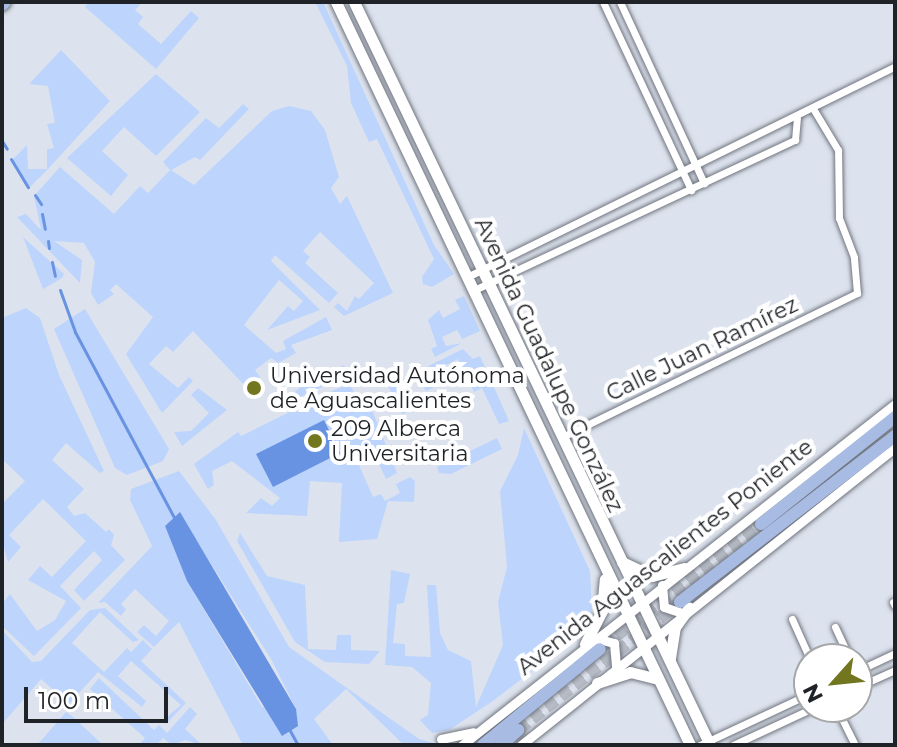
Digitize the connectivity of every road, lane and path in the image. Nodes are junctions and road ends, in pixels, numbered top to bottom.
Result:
1 (336, 2) edge
2 (354, 2) edge
3 (603, 2) edge
4 (620, 2) edge
5 (895, 66) edge
6 (651, 69) junction
7 (637, 75) junction
8 (814, 110) junction
9 (797, 118) junction
10 (696, 166) junction
11 (683, 173) junction
12 (704, 183) junction
13 (691, 190) junction
14 (481, 269) junction
15 (466, 277) junction
16 (489, 285) junction
17 (472, 291) junction
18 (895, 404) edge
19 (895, 417) edge
20 (895, 436) edge
21 (561, 437) junction
22 (895, 448) edge
23 (761, 524) tunnel mouth
24 (620, 561) junction
25 (684, 568) junction
26 (605, 574) junction
27 (662, 585) junction
28 (640, 602) junction
29 (684, 608) junction
30 (624, 615) junction
31 (792, 619) dead end
32 (835, 627) dead end
33 (656, 635) junction
34 (803, 643) edge
35 (842, 643) edge
36 (593, 644) junction
37 (641, 647) junction
38 (895, 653) edge
39 (670, 662) junction
40 (873, 663) edge
41 (614, 669) junction
42 (895, 670) edge
43 (658, 680) junction
44 (873, 680) edge
45 (597, 683) junction
46 (793, 702) edge
47 (793, 717) edge
48 (844, 723) edge
49 (480, 729) junction
50 (518, 730) tunnel mouth
51 (441, 739) dead end
52 (706, 744) edge
53 (462, 745) edge
54 (483, 745) edge
55 (501, 745) edge
56 (521, 745) edge
57 (690, 745) edge
58 (733, 745) edge
59 (855, 745) edge

1 - 15 main road, Avenida Guadalupe González
2 - 14 main road, Avenida Guadalupe González
3 - 7 street
4 - 6 street
5 - 8 street
6 - 7 street
6 - 10 street
7 - 11 street
8 - 9 street
8 - 21 street, Calle Juan Ramírez
9 - 10 street
9 - 12 street
10 - 11 street
10 - 12 street
11 - 13 street
11 - 14 street
12 - 13 street
13 - 16 street
14 - 15 street
14 - 16 main road, Avenida Guadalupe González
15 - 17 main road, Avenida Guadalupe González
16 - 17 street
16 - 21 main road, Avenida Guadalupe González
17 - 26 main road, Avenida Guadalupe González
18 - 25 street, Avenida Aguascalientes Poniente
19 - 23 main road, Avenida Aguascalientes Poniente
20 - 29 main road, Avenida Aguascalientes Poniente
21 - 24 main road, Avenida Guadalupe González
22 - 29 street, Avenida Aguascalientes Poniente
24 - 25 main road
24 - 28 main road, Avenida Guadalupe González
25 - 27 street, Avenida Aguascalientes Poniente
26 - 30 main road, Avenida Guadalupe González
26 - 36 main road
27 - 28 street, Avenida Aguascalientes Poniente
27 - 29 street
28 - 30 street, Avenida Aguascalientes Poniente
28 - 33 main road, Avenida Guadalupe González
29 - 33 street, Avenida Aguascalientes Poniente
29 - 39 main road
30 - 36 street, Avenida Aguascalientes Poniente
30 - 37 main road, Avenida Guadalupe González
31 - 34 street
32 - 35 street
33 - 37 street, Avenida Aguascalientes Poniente
33 - 39 main road, Avenida Guadalupe González
36 - 41 street
36 - 49 street, Avenida Aguascalientes Poniente
36 - 54 main road, Avenida Aguascalientes Poniente
37 - 41 street, Avenida Aguascalientes Poniente
37 - 43 main road, Avenida Guadalupe González
38 - 40 street
39 - 52 main road, Avenida Guadalupe González
41 - 45 street, Avenida Aguascalientes Poniente
42 - 44 street
43 - 45 main road
43 - 57 main road, Avenida Guadalupe González
45 - 56 street, Avenida Aguascalientes Poniente
46 - 52 street
47 - 58 street
48 - 59 street
49 - 51 street
49 - 53 street, Avenida Aguascalientes Poniente
50 - 55 main road

